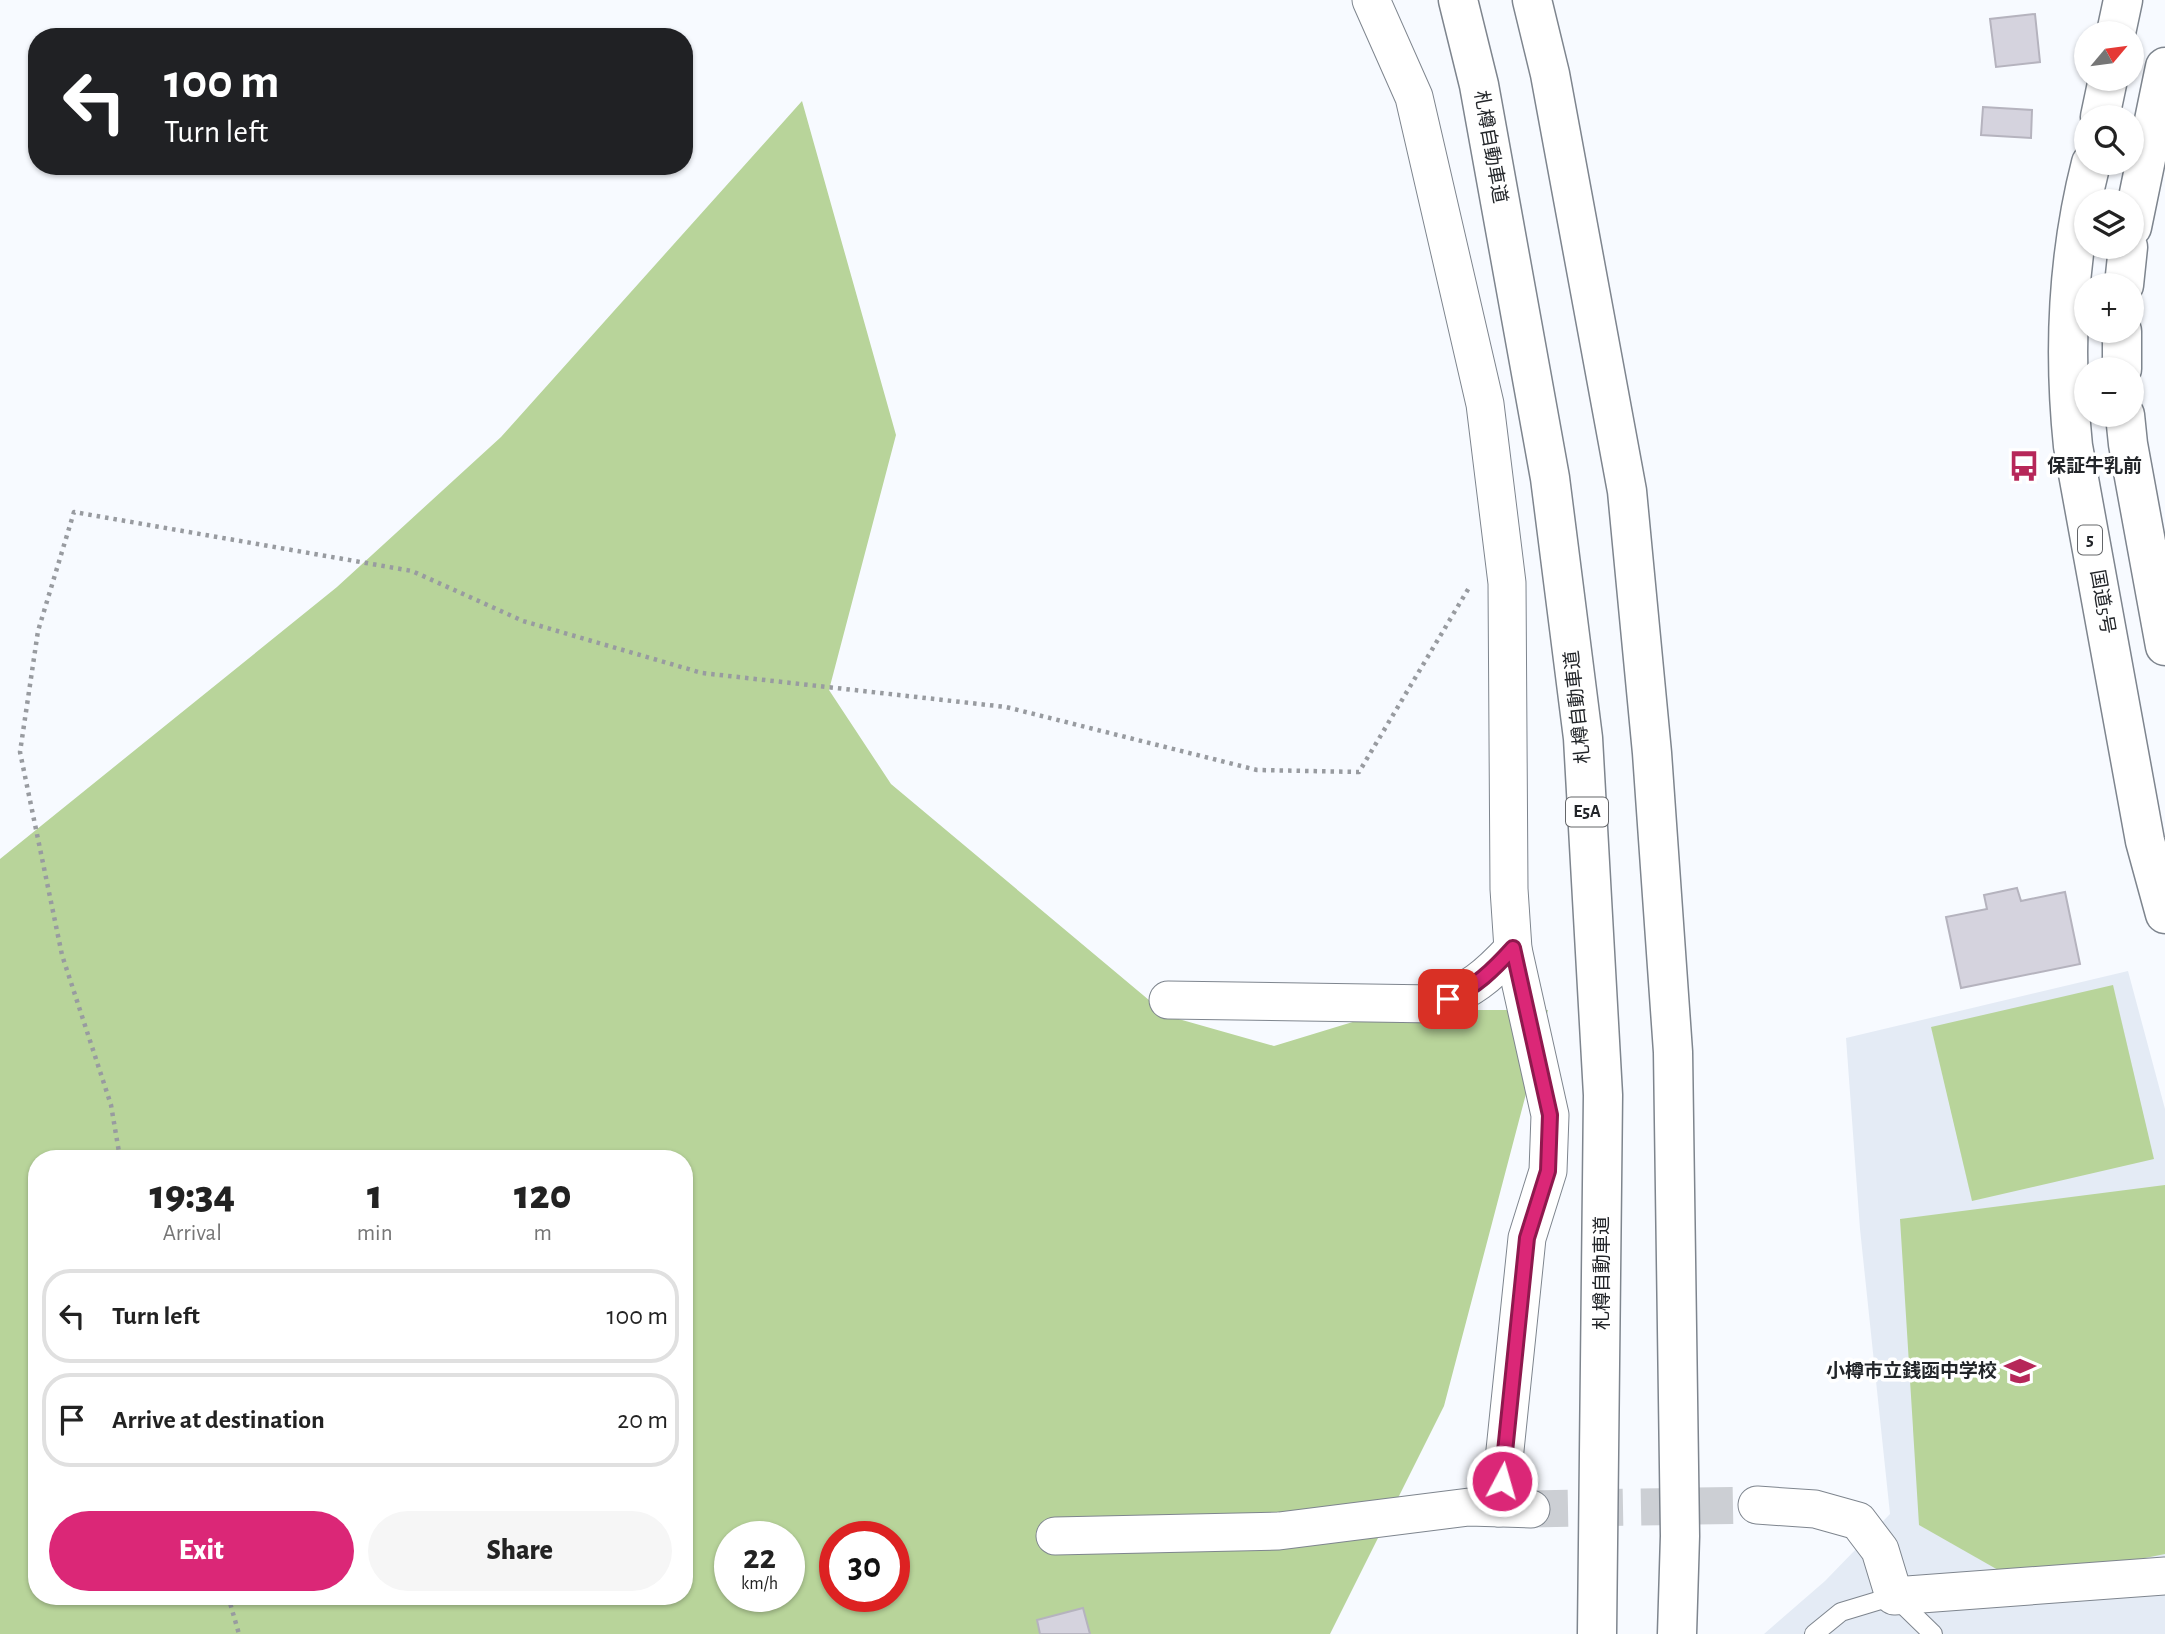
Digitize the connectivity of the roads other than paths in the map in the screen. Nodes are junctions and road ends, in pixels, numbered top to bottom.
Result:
1 (1371, 0) edge
2 (1458, 0) edge
3 (1532, 0) edge
4 (2123, 0) edge
5 (2119, 21) edge
6 (2165, 67) edge
7 (2088, 175) edge
8 (2140, 189) edge
9 (2126, 427) edge
10 (2165, 646) edge
11 (2165, 914) edge
12 (1513, 948) junction
13 (1168, 1000) dead end
14 (1757, 1505) tunnel mouth
15 (1055, 1536) dead end
16 (2165, 1576) edge
17 (1894, 1596) junction
18 (1597, 1634) edge
19 (1677, 1634) edge
20 (1814, 1634) edge
21 (1933, 1634) edge

1 - 12 street
2 - 18 highway, 札樽自動車道 / E5A
3 - 19 highway
4 - 5 highway
6 - 8 highway
7 - 11 highway, 国道5号 / 5
9 - 10 highway
12 - 13 street
12 - 15 street
14 - 17 street
16 - 17 street
17 - 20 lane
17 - 21 lane

